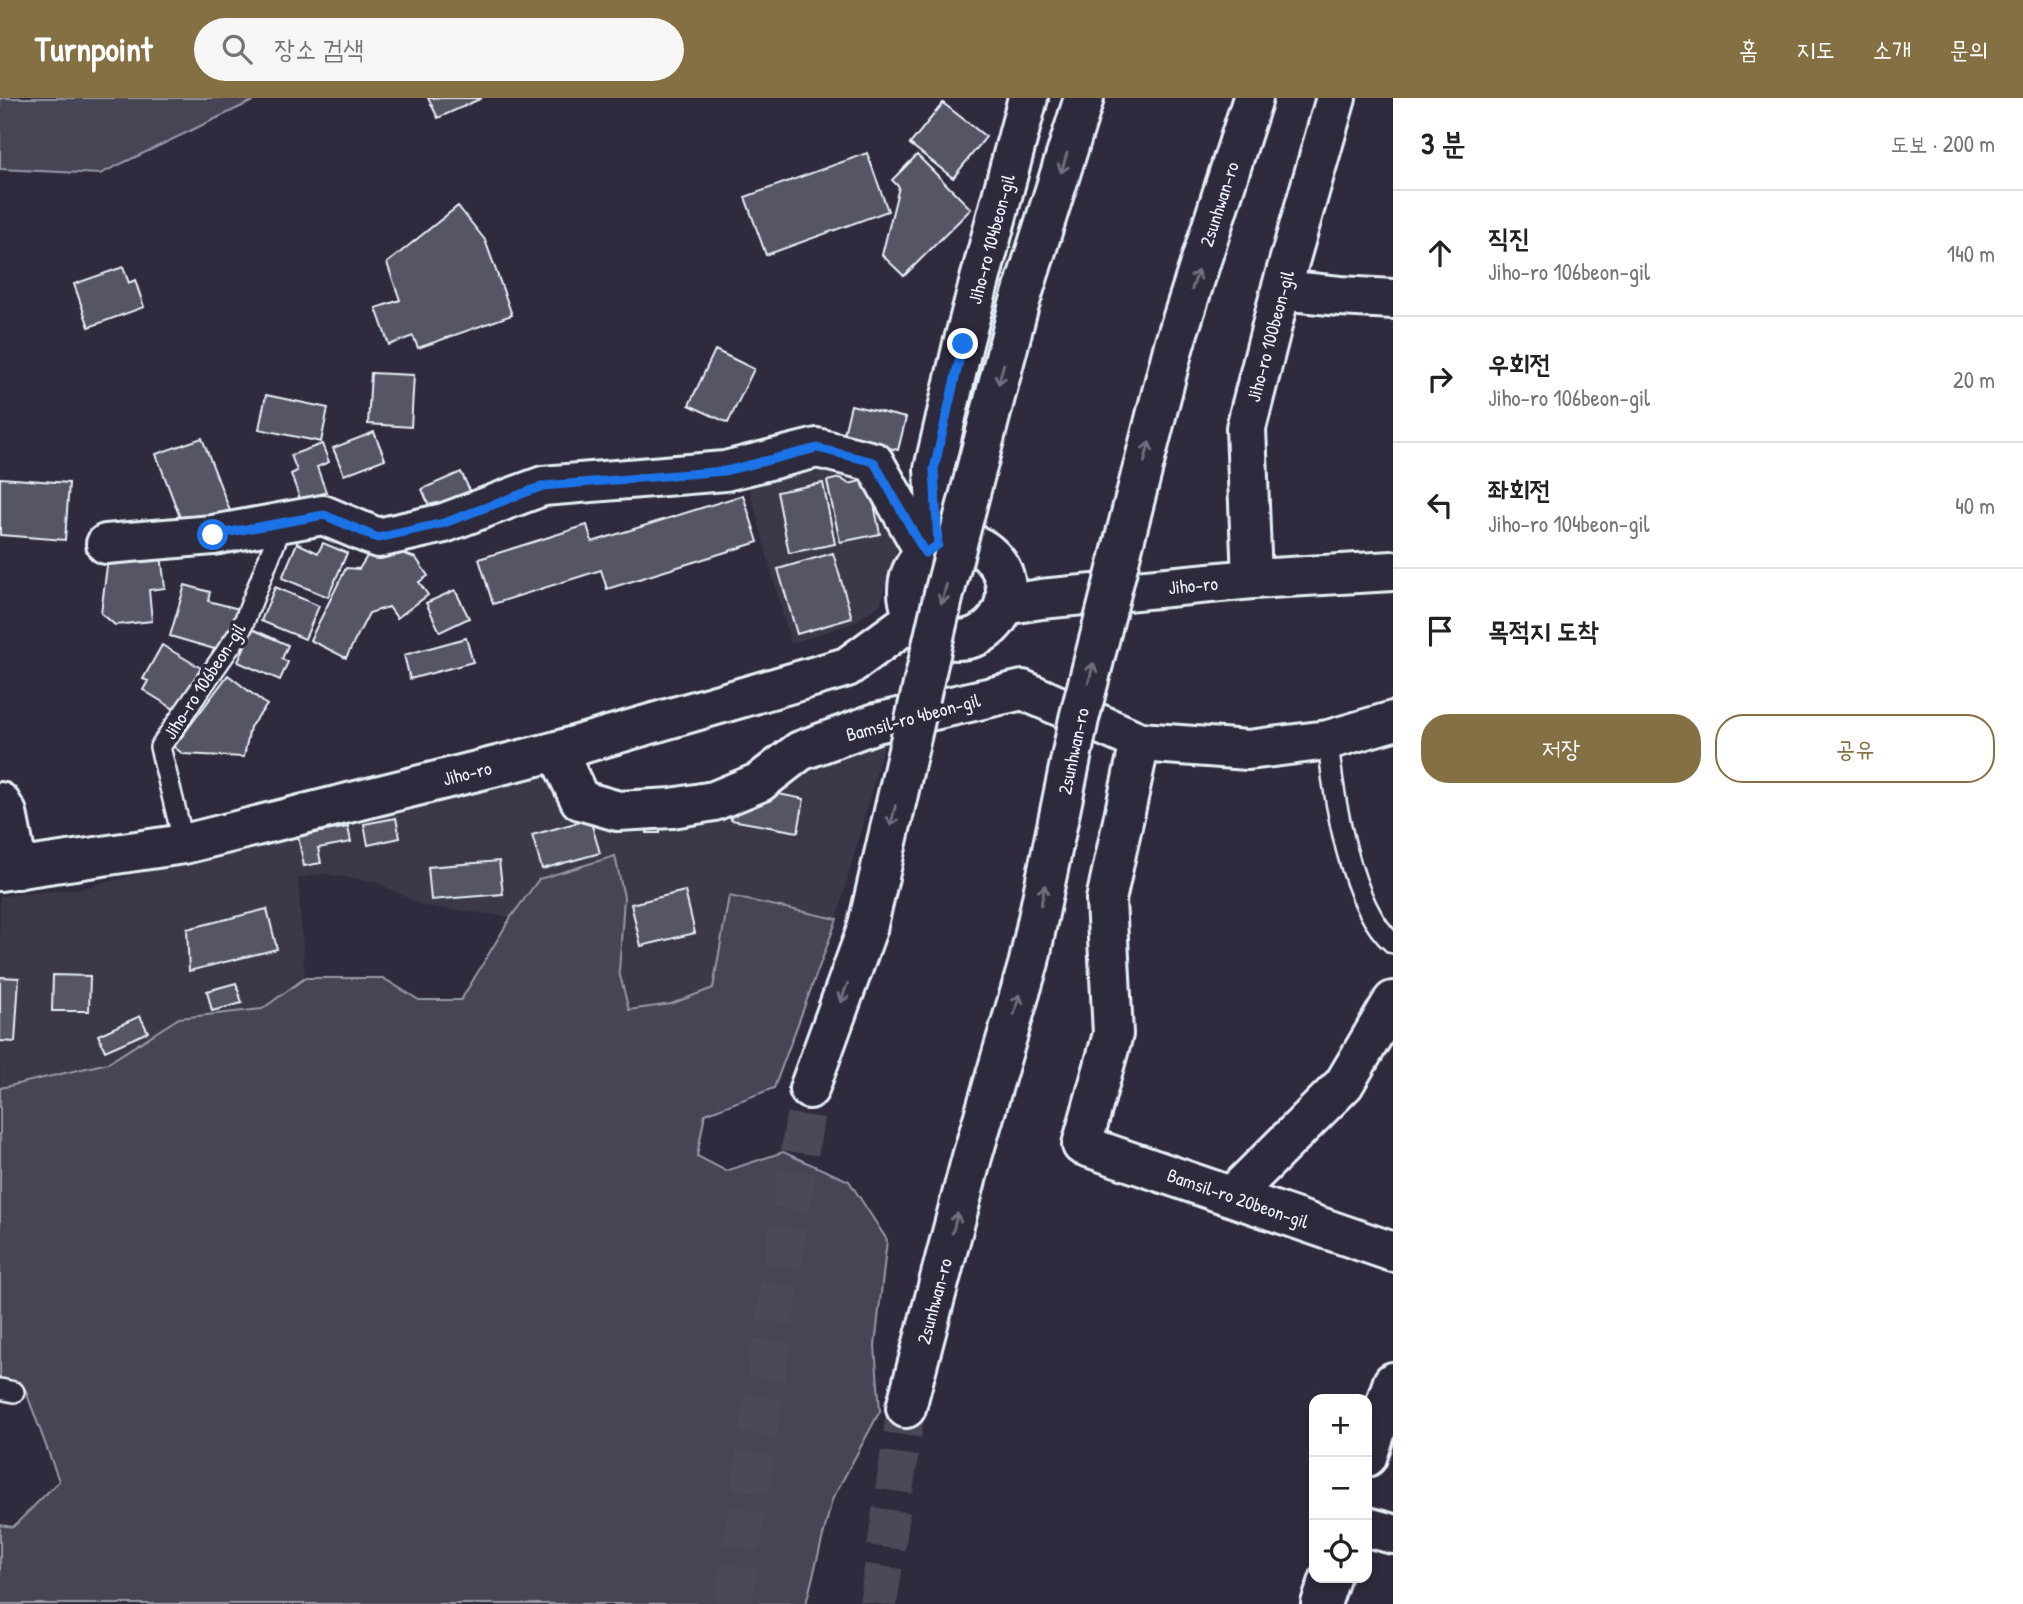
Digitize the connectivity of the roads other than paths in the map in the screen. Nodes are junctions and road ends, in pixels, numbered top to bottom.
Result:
1 (1028, 98) edge
2 (1084, 98) edge
3 (1253, 98) edge
4 (1336, 98) edge
5 (1281, 290) junction
6 (1393, 299) edge
7 (283, 522) junction
8 (106, 544) dead end
9 (931, 549) junction
10 (1390, 567) edge
11 (1252, 579) junction
12 (1004, 605) junction
13 (914, 618) junction
14 (1393, 722) edge
15 (1328, 740) junction
16 (1140, 742) junction
17 (557, 751) junction
18 (0, 802) edge
19 (184, 844) junction
20 (9, 870) edge
21 (1393, 943) edge
22 (1393, 1001) edge
23 (809, 1089) tunnel mouth
24 (1232, 1196) junction
25 (1393, 1252) edge
26 (1393, 1382) edge
27 (906, 1408) tunnel mouth
28 (1372, 1443) edge
29 (1372, 1528) edge
30 (1393, 1534) edge
31 (1327, 1583) edge
32 (1321, 1604) edge

1 - 9 main road, Jiho-ro 104beon-gil
2 -> 23 main road, bridge
27 -> 3 main road, 2sunhwan-ro, bridge
4 - 5 main road, Jiho-ro 100beon-gil
5 - 6 main road
5 - 11 main road, Jiho-ro 100beon-gil
7 - 8 main road
7 - 9 main road
7 - 19 lane, Jiho-ro 106beon-gil
9 - 12 main road
9 - 13 main road
10 - 11 main road, Jiho-ro
11 - 12 main road, Jiho-ro
12 - 13 main road
13 - 17 main road, Jiho-ro
14 - 15 main road, Bamsil-ro 4beon-gil
15 - 16 main road, Bamsil-ro 4beon-gil
15 - 21 lane
16 - 17 main road, Bamsil-ro 4beon-gil
16 - 24 main road, Bamsil-ro 20beon-gil
17 - 19 main road, Jiho-ro
18 - 20 main road
19 - 20 main road, Jiho-ro
22 - 24 main road
24 - 25 main road, Bamsil-ro 20beon-gil
26 - 28 main road
29 - 30 main road
31 - 32 main road

